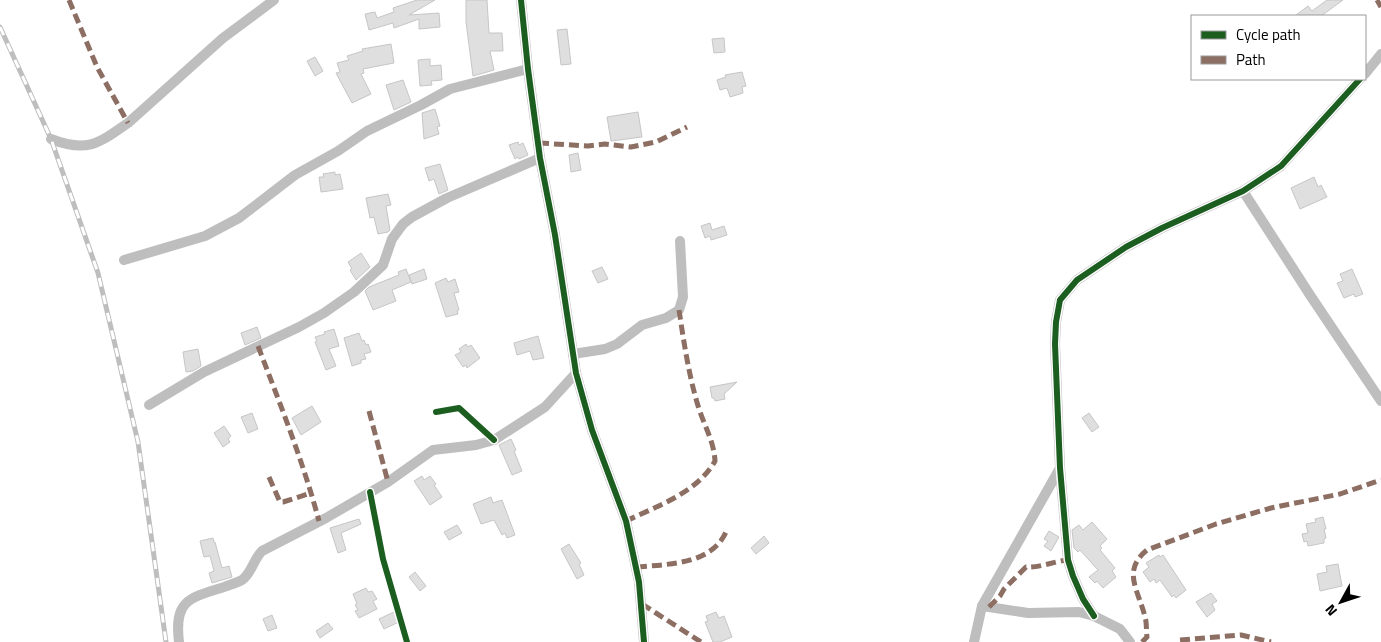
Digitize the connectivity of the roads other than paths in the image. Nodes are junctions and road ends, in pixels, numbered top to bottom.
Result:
1 (274, 0) edge
2 (521, 0) edge
3 (1381, 54) edge
4 (528, 69) junction
5 (1366, 73) edge
6 (1359, 80) edge
7 (51, 139) dead end
8 (540, 158) junction
9 (1243, 191) junction
10 (680, 241) dead end
11 (124, 260) dead end
12 (573, 354) junction
13 (576, 373) junction
14 (1381, 401) edge
15 (149, 405) dead end
16 (1060, 468) junction
17 (982, 606) junction
18 (1094, 616) junction
19 (179, 642) edge
20 (644, 642) edge
21 (974, 642) edge
22 (1130, 642) edge

1 - 7 street
2 - 4 street
3 - 5 street
4 - 8 street
4 - 11 street
6 - 9 street
8 - 12 street
8 - 15 street
9 - 14 street
9 - 16 street
10 - 12 street
12 - 13 street
13 - 19 street
13 - 20 street
16 - 17 street
16 - 18 street
17 - 18 street
17 - 21 street
18 - 22 street

